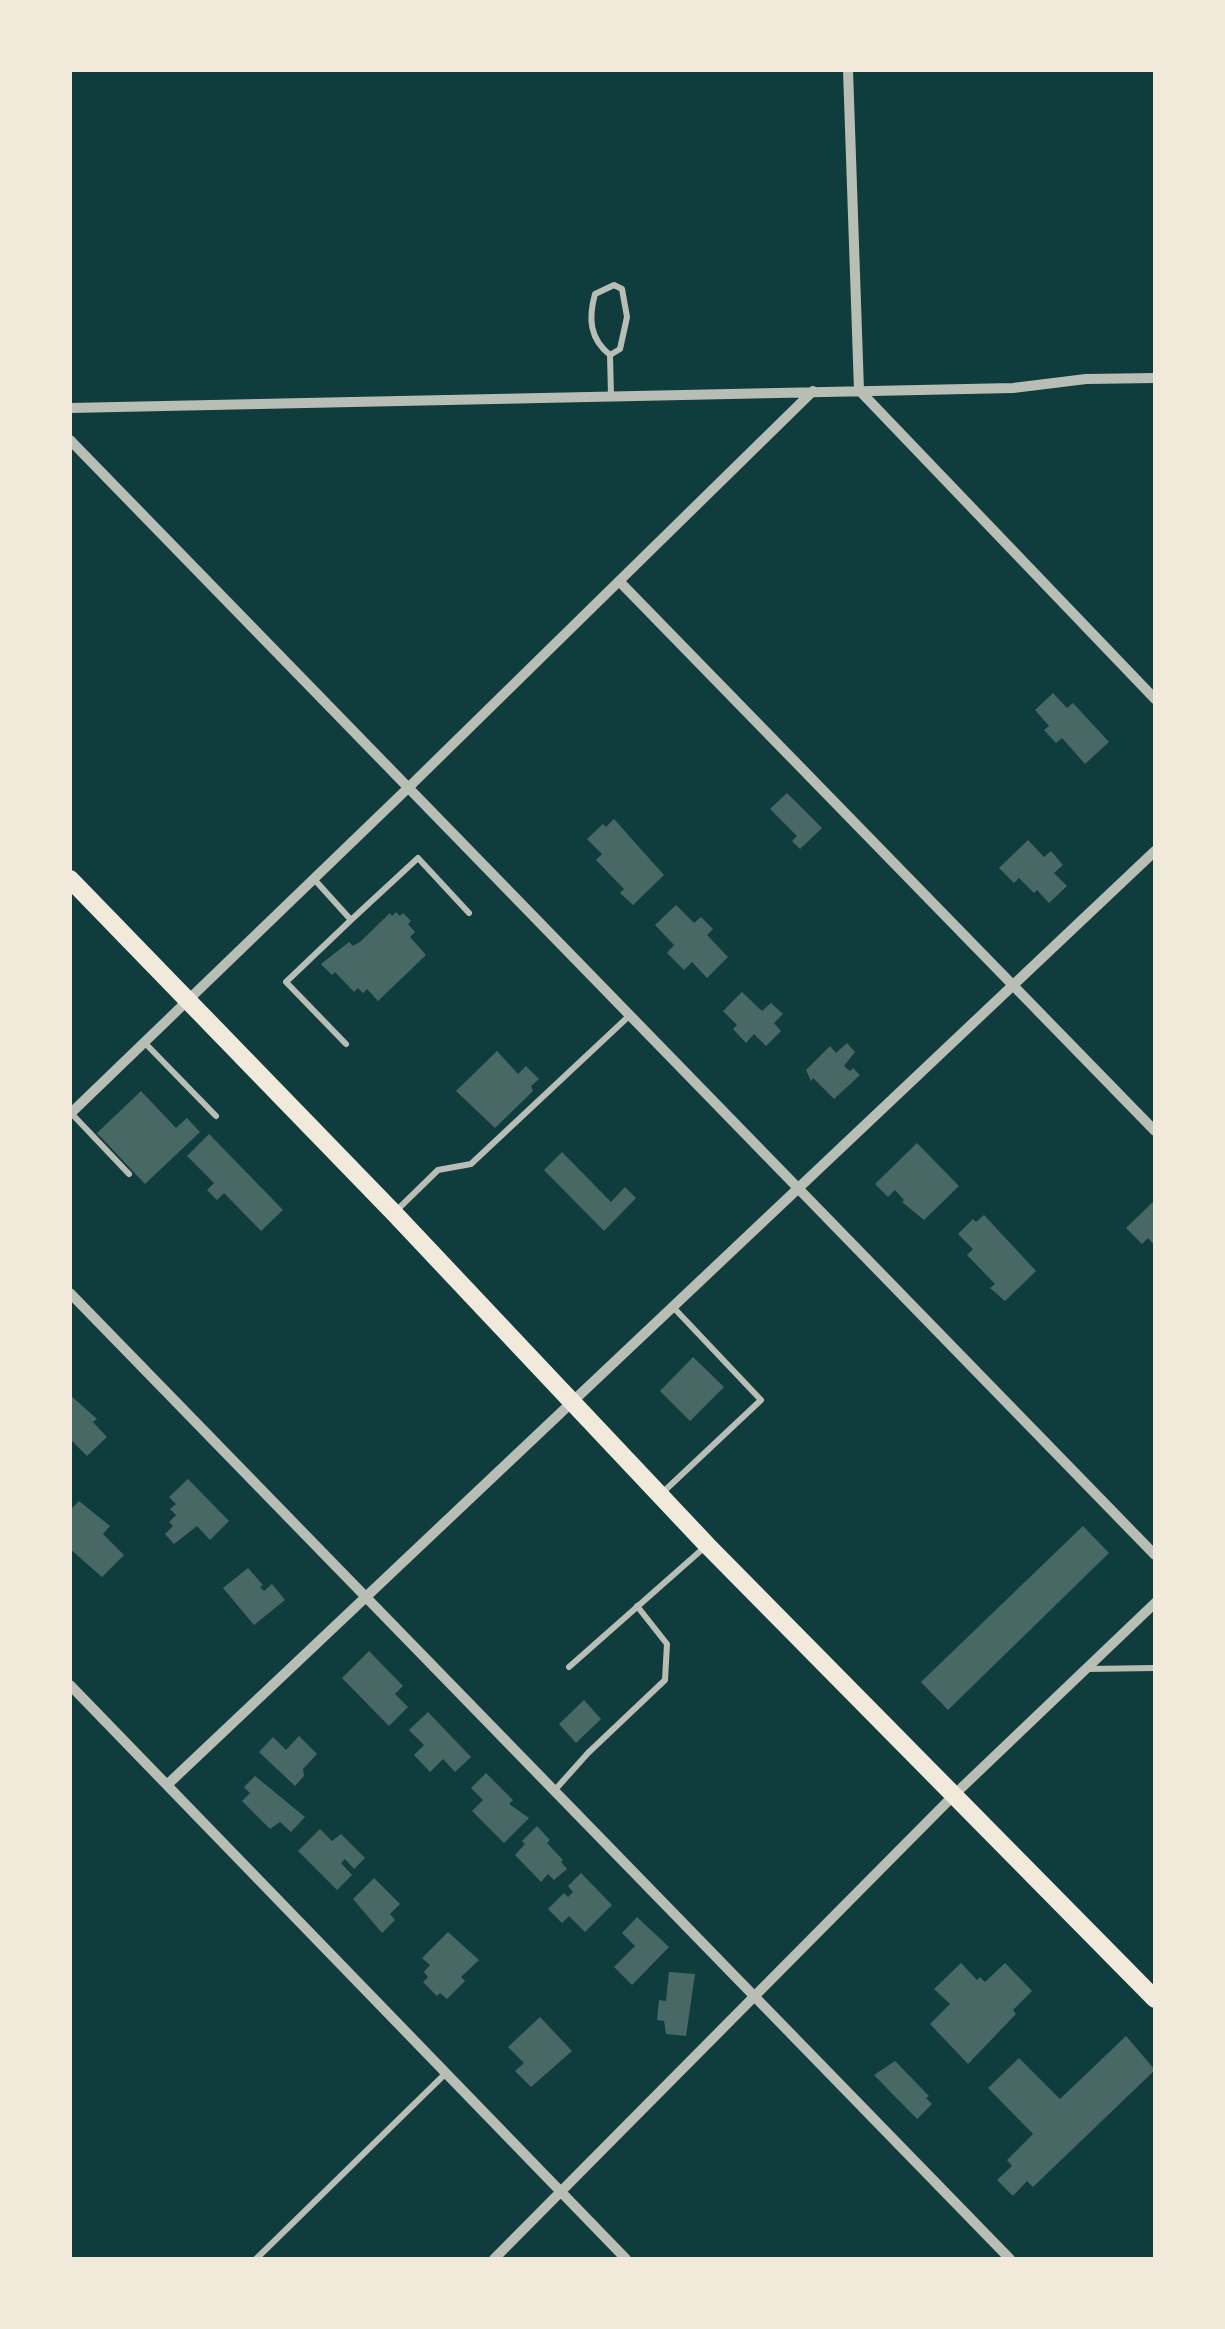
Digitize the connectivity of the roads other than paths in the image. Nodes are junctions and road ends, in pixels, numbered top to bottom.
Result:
1 (848, 70) edge
2 (610, 355) junction
3 (1155, 378) edge
4 (860, 390) junction
5 (813, 391) junction
6 (610, 396) junction
7 (70, 408) edge
8 (70, 440) edge
9 (619, 581) junction
10 (1155, 699) edge
11 (409, 788) junction
12 (1155, 851) edge
13 (313, 878) junction
14 (70, 879) edge
15 (470, 914) dead end
16 (351, 920) junction
17 (1013, 985) junction
18 (185, 1000) junction
19 (630, 1016) junction
20 (143, 1041) junction
21 (346, 1044) dead end
22 (70, 1113) edge
23 (216, 1116) dead end
24 (1155, 1131) edge
25 (129, 1174) dead end
26 (799, 1190) junction
27 (394, 1213) junction
28 (70, 1293) edge
29 (673, 1307) junction
30 (570, 1404) junction
31 (659, 1496) junction
32 (706, 1545) junction
33 (1155, 1556) edge
34 (366, 1600) junction
35 (1155, 1602) edge
36 (636, 1606) junction
37 (568, 1667) dead end
38 (1153, 1667) edge
39 (1085, 1669) junction
40 (70, 1685) edge
41 (168, 1784) junction
42 (554, 1792) junction
43 (954, 1794) junction
44 (754, 1996) junction
45 (1155, 1998) edge
46 (446, 2072) junction
47 (562, 2192) junction
48 (256, 2259) edge
49 (494, 2259) edge
50 (626, 2259) edge
51 (1010, 2259) edge

1 - 4 street
2 - 2 lane
2 - 6 lane
3 - 4 street
4 - 5 street
4 - 10 street
5 - 6 street
5 - 9 street
6 - 7 street
8 - 11 street
9 - 11 street
9 - 17 street
11 - 13 street
11 - 19 street
12 - 17 street
13 - 16 lane
13 - 18 street
14 - 18 main road
15 - 16 lane
16 - 21 lane
17 - 24 street
17 - 26 street
18 - 20 street
18 - 27 main road
19 - 26 street
19 - 27 lane
20 - 22 street
20 - 23 lane
22 - 25 lane
26 - 29 street
26 - 33 street
27 - 30 main road
28 - 34 street
29 - 30 street
29 - 31 lane
30 - 31 main road
30 - 34 street
31 - 32 main road
32 - 36 lane
32 - 43 main road
34 - 41 street
34 - 42 street
35 - 39 street
36 - 37 lane
36 - 42 lane
38 - 39 lane
39 - 43 street
40 - 41 street
41 - 46 street
42 - 44 street
43 - 44 street
43 - 45 main road
44 - 47 street
44 - 51 street
46 - 47 street
46 - 48 lane
47 - 49 street
47 - 50 street

